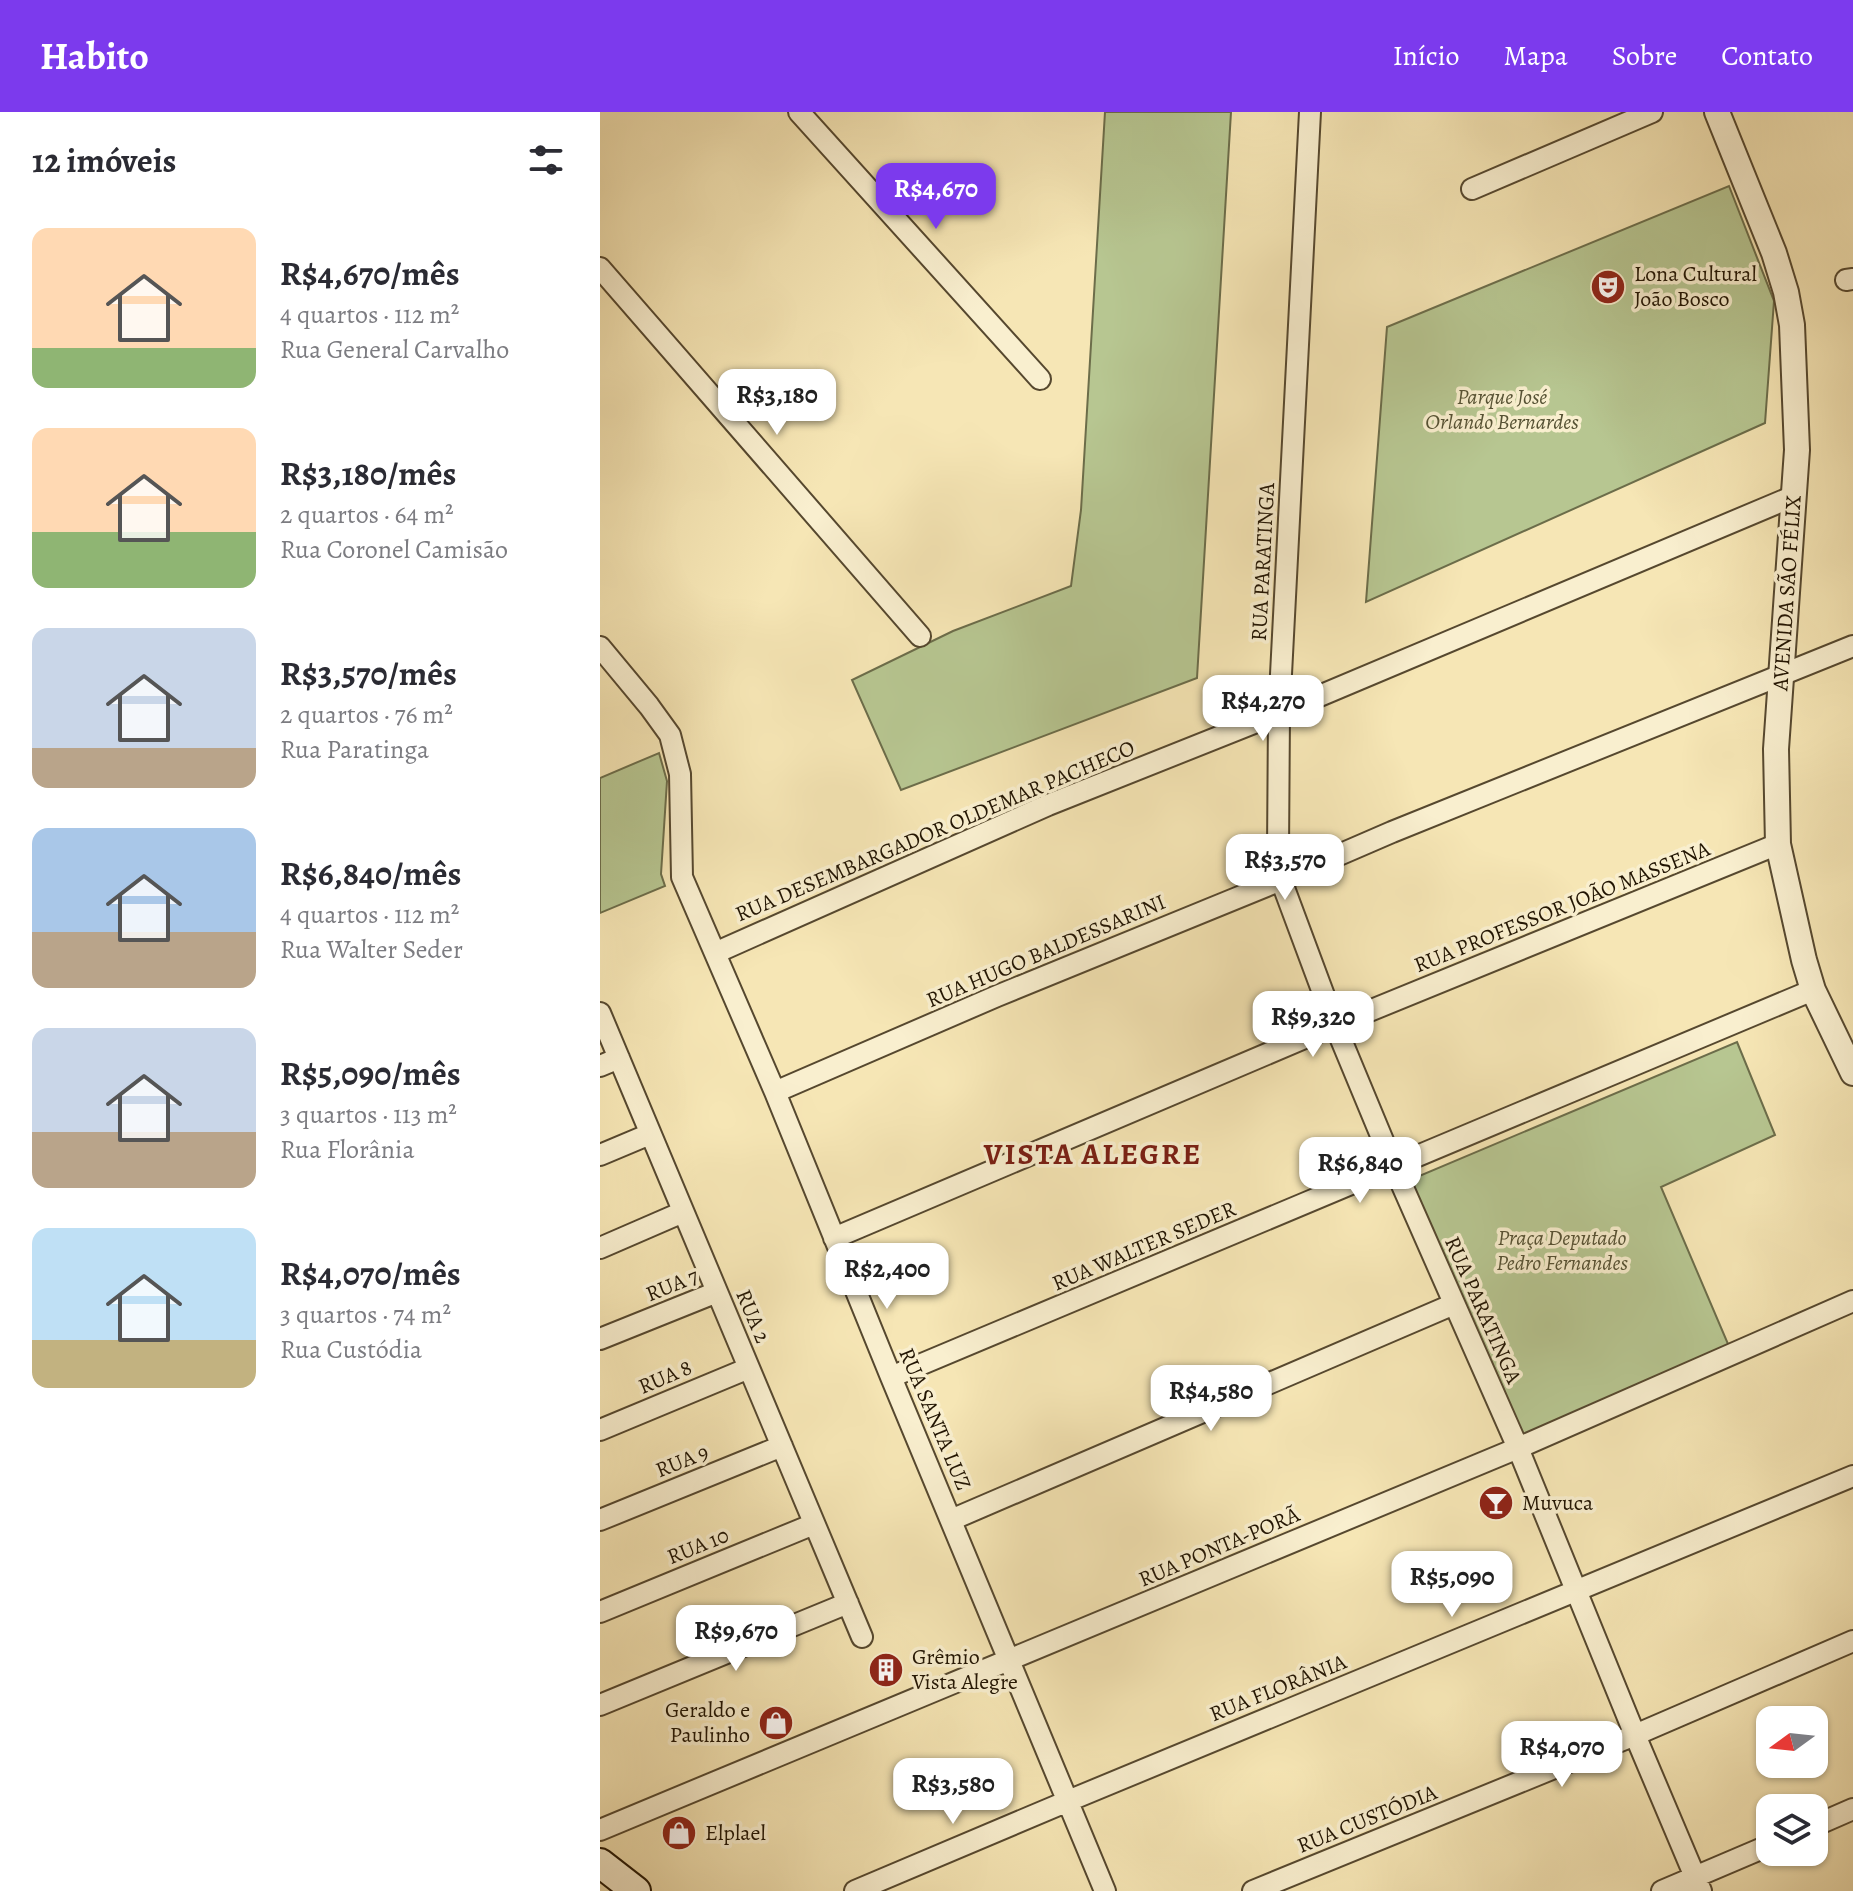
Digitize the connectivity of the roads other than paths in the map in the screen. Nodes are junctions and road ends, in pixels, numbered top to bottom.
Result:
1 (799, 112) edge
2 (1310, 112) edge
3 (1652, 112) edge
4 (1717, 112) edge
5 (1472, 189) dead end
6 (600, 268) edge
7 (1040, 379) dead end
8 (1794, 496) junction
9 (920, 636) dead end
10 (1853, 646) edge
11 (600, 647) edge
12 (1781, 675) junction
13 (1279, 713) junction
14 (1778, 844) junction
15 (1281, 880) junction
16 (715, 953) junction
17 (1813, 990) junction
18 (600, 1013) edge
19 (1335, 1025) junction
20 (610, 1062) edge
21 (1853, 1073) edge
22 (775, 1092) junction
23 (650, 1134) junction
24 (600, 1155) edge
25 (1394, 1167) junction
26 (683, 1212) junction
27 (834, 1238) junction
28 (600, 1248) edge
29 (717, 1292) junction
30 (1853, 1301) edge
31 (1454, 1304) junction
32 (600, 1339) edge
33 (749, 1368) junction
34 (891, 1377) junction
35 (600, 1430) edge
36 (782, 1446) junction
37 (1518, 1448) junction
38 (1853, 1476) edge
39 (600, 1520) edge
40 (951, 1520) junction
41 (814, 1524) junction
42 (1576, 1592) junction
43 (848, 1603) junction
44 (600, 1612) edge
45 (862, 1637) dead end
46 (1853, 1641) edge
47 (1010, 1661) junction
48 (603, 1704) edge
49 (1635, 1735) junction
50 (1068, 1801) junction
51 (1853, 1809) edge
52 (1828, 1820) edge
53 (600, 1830) edge
54 (1756, 1853) edge
55 (600, 1863) edge
56 (1699, 1884) edge
57 (636, 1891) edge
58 (855, 1891) edge
59 (1105, 1891) edge
60 (1253, 1891) edge
61 (1662, 1891) edge

1 - 7 street
2 - 13 street, RUA PARATINGA
3 - 5 street
4 - 8 street, AVENIDA SÃO FÉLIX
6 - 9 street
8 - 12 street, AVENIDA SÃO FÉLIX
8 - 13 street, RUA DESEMBARGADOR OLDEMAR PACHECO
10 - 12 street, RUA HUGO BALDESSARINI
11 - 16 street, RUA SANTA LUZ
12 - 14 street, AVENIDA SÃO FÉLIX
12 - 15 street, RUA HUGO BALDESSARINI
13 - 15 street, RUA PARATINGA
13 - 16 street, RUA DESEMBARGADOR OLDEMAR PACHECO
14 - 17 street, AVENIDA SÃO FÉLIX
14 - 19 street, RUA PROFESSOR JOÃO MASSENA
15 - 19 street, RUA PARATINGA
15 - 22 street, RUA HUGO BALDESSARINI
16 - 22 street, RUA SANTA LUZ
17 - 21 street, AVENIDA SÃO FÉLIX
17 - 25 street, RUA WALTER SEDER
18 - 20 street, RUA 2
19 - 25 street, RUA PARATINGA
19 - 27 street, RUA PROFESSOR JOÃO MASSENA
20 - 23 street, RUA 2
22 - 27 street, RUA SANTA LUZ
23 - 24 street
23 - 26 street, RUA 2
25 - 31 street, RUA PARATINGA
25 - 34 street, RUA WALTER SEDER
26 - 28 street
26 - 29 street, RUA 2
27 - 34 street, RUA SANTA LUZ
29 - 32 street, RUA 7
29 - 33 street, RUA 2
30 - 37 street, RUA PONTA-PORÃ
31 - 37 street, RUA PARATINGA
31 - 40 street
33 - 35 street, RUA 8
33 - 36 street, RUA 2
34 - 40 street, RUA SANTA LUZ
36 - 39 street, RUA 9
36 - 41 street, RUA 2
37 - 42 street, RUA PARATINGA
37 - 47 street, RUA PONTA-PORÃ
38 - 42 street, RUA FLORÂNIA
40 - 47 street, RUA SANTA LUZ
41 - 43 street, RUA 2
41 - 44 street, RUA 10
42 - 49 street, RUA PARATINGA
42 - 50 street, RUA FLORÂNIA
43 - 45 street, RUA 2
43 - 48 street
46 - 49 street, RUA CUSTÓDIA
47 - 50 street, RUA SANTA LUZ
47 - 53 street, RUA PONTA-PORÃ
49 - 56 street, RUA PARATINGA
49 - 60 street, RUA CUSTÓDIA
50 - 58 street, RUA FLORÂNIA
50 - 59 street, RUA SANTA LUZ
51 - 52 street
54 - 56 street
55 - 57 main road
56 - 61 street

